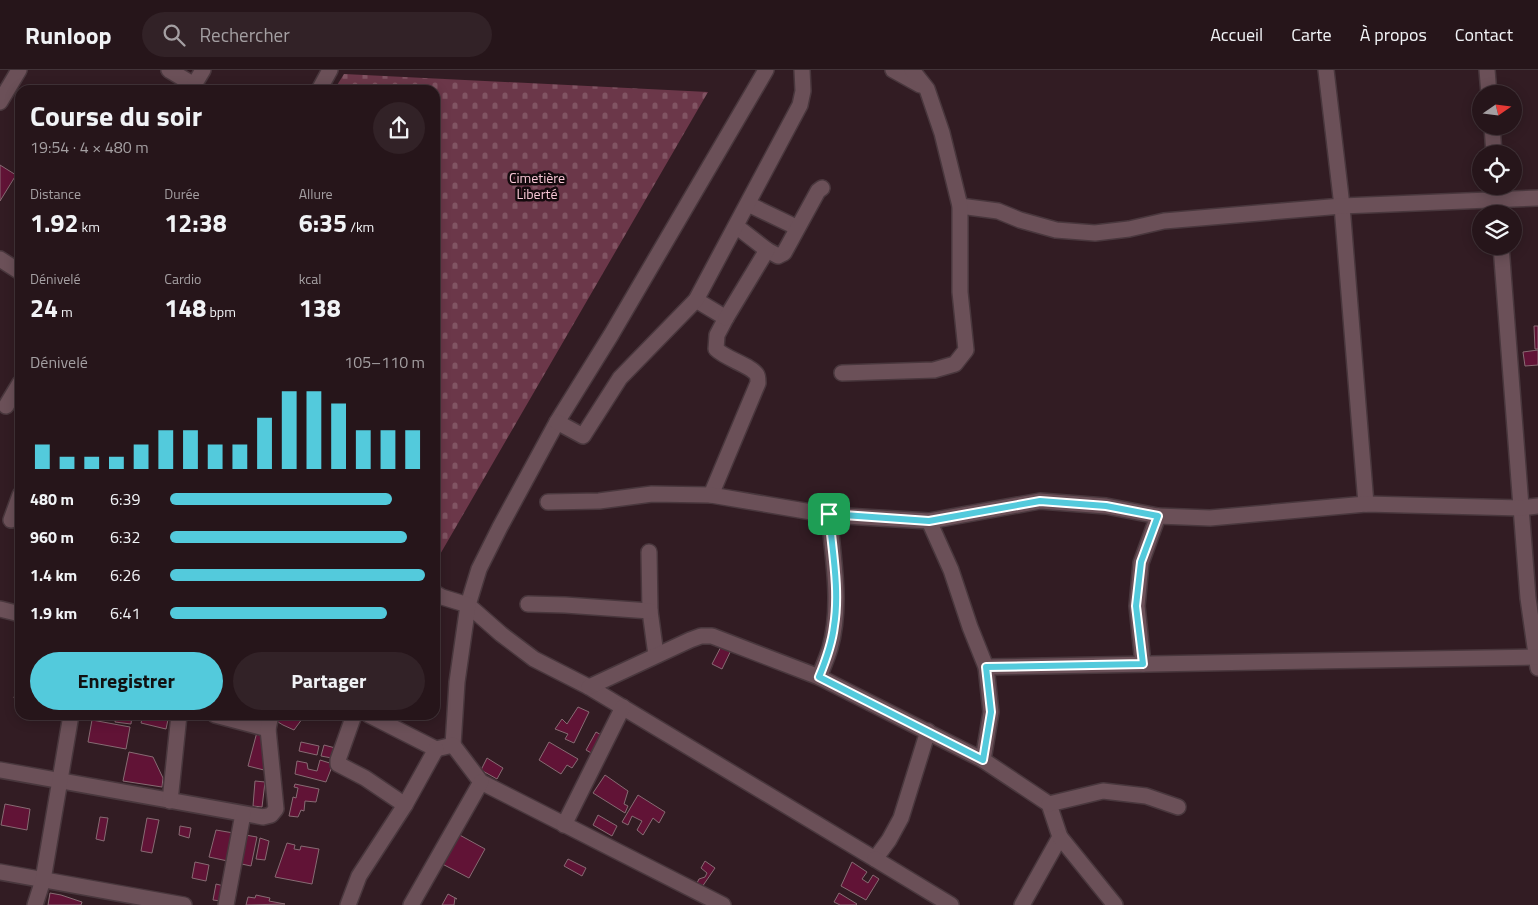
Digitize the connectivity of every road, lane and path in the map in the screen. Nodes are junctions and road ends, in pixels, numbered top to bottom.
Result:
1 (19, 70) edge
2 (169, 70) edge
3 (203, 70) edge
4 (330, 70) edge
5 (766, 70) edge
6 (802, 70) edge
7 (893, 70) edge
8 (912, 70) edge
9 (1326, 70) edge
10 (1488, 70) edge
11 (15, 85) edge
12 (190, 85) edge
13 (194, 85) edge
14 (322, 85) edge
15 (1489, 85) edge
16 (927, 89) junction
17 (14, 90) edge
18 (0, 102) edge
19 (822, 188) dead end
20 (1538, 198) edge
21 (1497, 200) edge
22 (748, 204) junction
23 (960, 206) junction
24 (1342, 206) junction
25 (736, 226) junction
26 (796, 227) junction
27 (767, 250) junction
28 (1502, 255) edge
29 (0, 259) edge
30 (15, 269) edge
31 (696, 300) junction
32 (726, 318) junction
33 (842, 373) dead end
34 (15, 394) edge
35 (9, 408) edge
36 (557, 422) junction
37 (711, 494) junction
38 (548, 502) dead end
39 (1366, 504) junction
40 (1538, 506) edge
41 (15, 508) edge
42 (1521, 508) junction
43 (829, 514) junction
44 (1158, 516) junction
45 (10, 520) edge
46 (929, 521) junction
47 (648, 552) dead end
48 (440, 596) edge
49 (528, 604) dead end
50 (468, 605) junction
51 (0, 609) edge
52 (650, 611) junction
53 (15, 613) edge
54 (656, 655) junction
55 (1538, 660) edge
56 (1143, 664) junction
57 (986, 667) junction
58 (819, 677) junction
59 (589, 687) junction
60 (623, 707) junction
61 (70, 720) edge
62 (178, 720) edge
63 (254, 720) edge
64 (352, 720) edge
65 (380, 720) edge
66 (270, 722) edge
67 (928, 731) junction
68 (453, 745) junction
69 (436, 749) junction
70 (983, 760) junction
71 (0, 770) edge
72 (60, 781) junction
73 (481, 782) junction
74 (170, 801) junction
75 (1049, 804) junction
76 (405, 805) junction
77 (1178, 807) dead end
78 (243, 814) junction
79 (564, 824) junction
80 (1060, 836) junction
81 (875, 859) junction
82 (0, 872) edge
83 (43, 880) junction
84 (35, 905) edge
85 (184, 905) edge
86 (226, 905) edge
87 (348, 905) edge
88 (411, 905) edge
89 (723, 905) edge
90 (951, 905) edge
91 (1022, 905) edge
92 (1115, 905) edge

1 - 11 street
2 - 12 street
3 - 13 street
4 - 14 street
5 - 36 street
6 - 22 street
7 - 16 street
8 - 16 street
9 - 24 street
10 - 15 street
16 - 23 street
17 - 18 street
19 - 26 street
20 - 21 street
21 - 24 street
22 - 25 street
22 - 26 street
23 - 24 street
23 - 33 street
24 - 39 street
25 - 27 street
25 - 31 street
26 - 27 street
27 - 32 street
28 - 42 street
29 - 30 street
31 - 32 street
31 - 36 street
32 - 37 street
34 - 35 street
36 - 50 street
37 - 38 street
37 - 43 street
39 - 42 street
39 - 44 street
40 - 42 street
41 - 45 street
42 - 55 street
43 - 46 street
43 - 58 street
44 - 46 street
44 - 56 street
46 - 57 street
47 - 52 street
48 - 50 street
49 - 52 street
50 - 59 street
50 - 68 street
51 - 53 street
52 - 54 street
54 - 58 street
54 - 59 street
55 - 56 street
56 - 57 street
57 - 70 street
58 - 67 street
59 - 60 street
60 - 79 street
60 - 81 street
61 - 72 street
62 - 74 street
63 - 66 street
64 - 76 street
65 - 69 street
66 - 78 street
67 - 70 street
67 - 81 street
68 - 69 street
68 - 73 street
69 - 76 street
70 - 75 street
71 - 72 street
72 - 74 street
72 - 83 street
73 - 79 street
73 - 88 street
74 - 78 street
75 - 77 street
75 - 80 street
76 - 87 street
78 - 86 street
79 - 89 street
80 - 91 street
80 - 92 street
81 - 90 street
82 - 83 street
83 - 84 street
83 - 85 street

